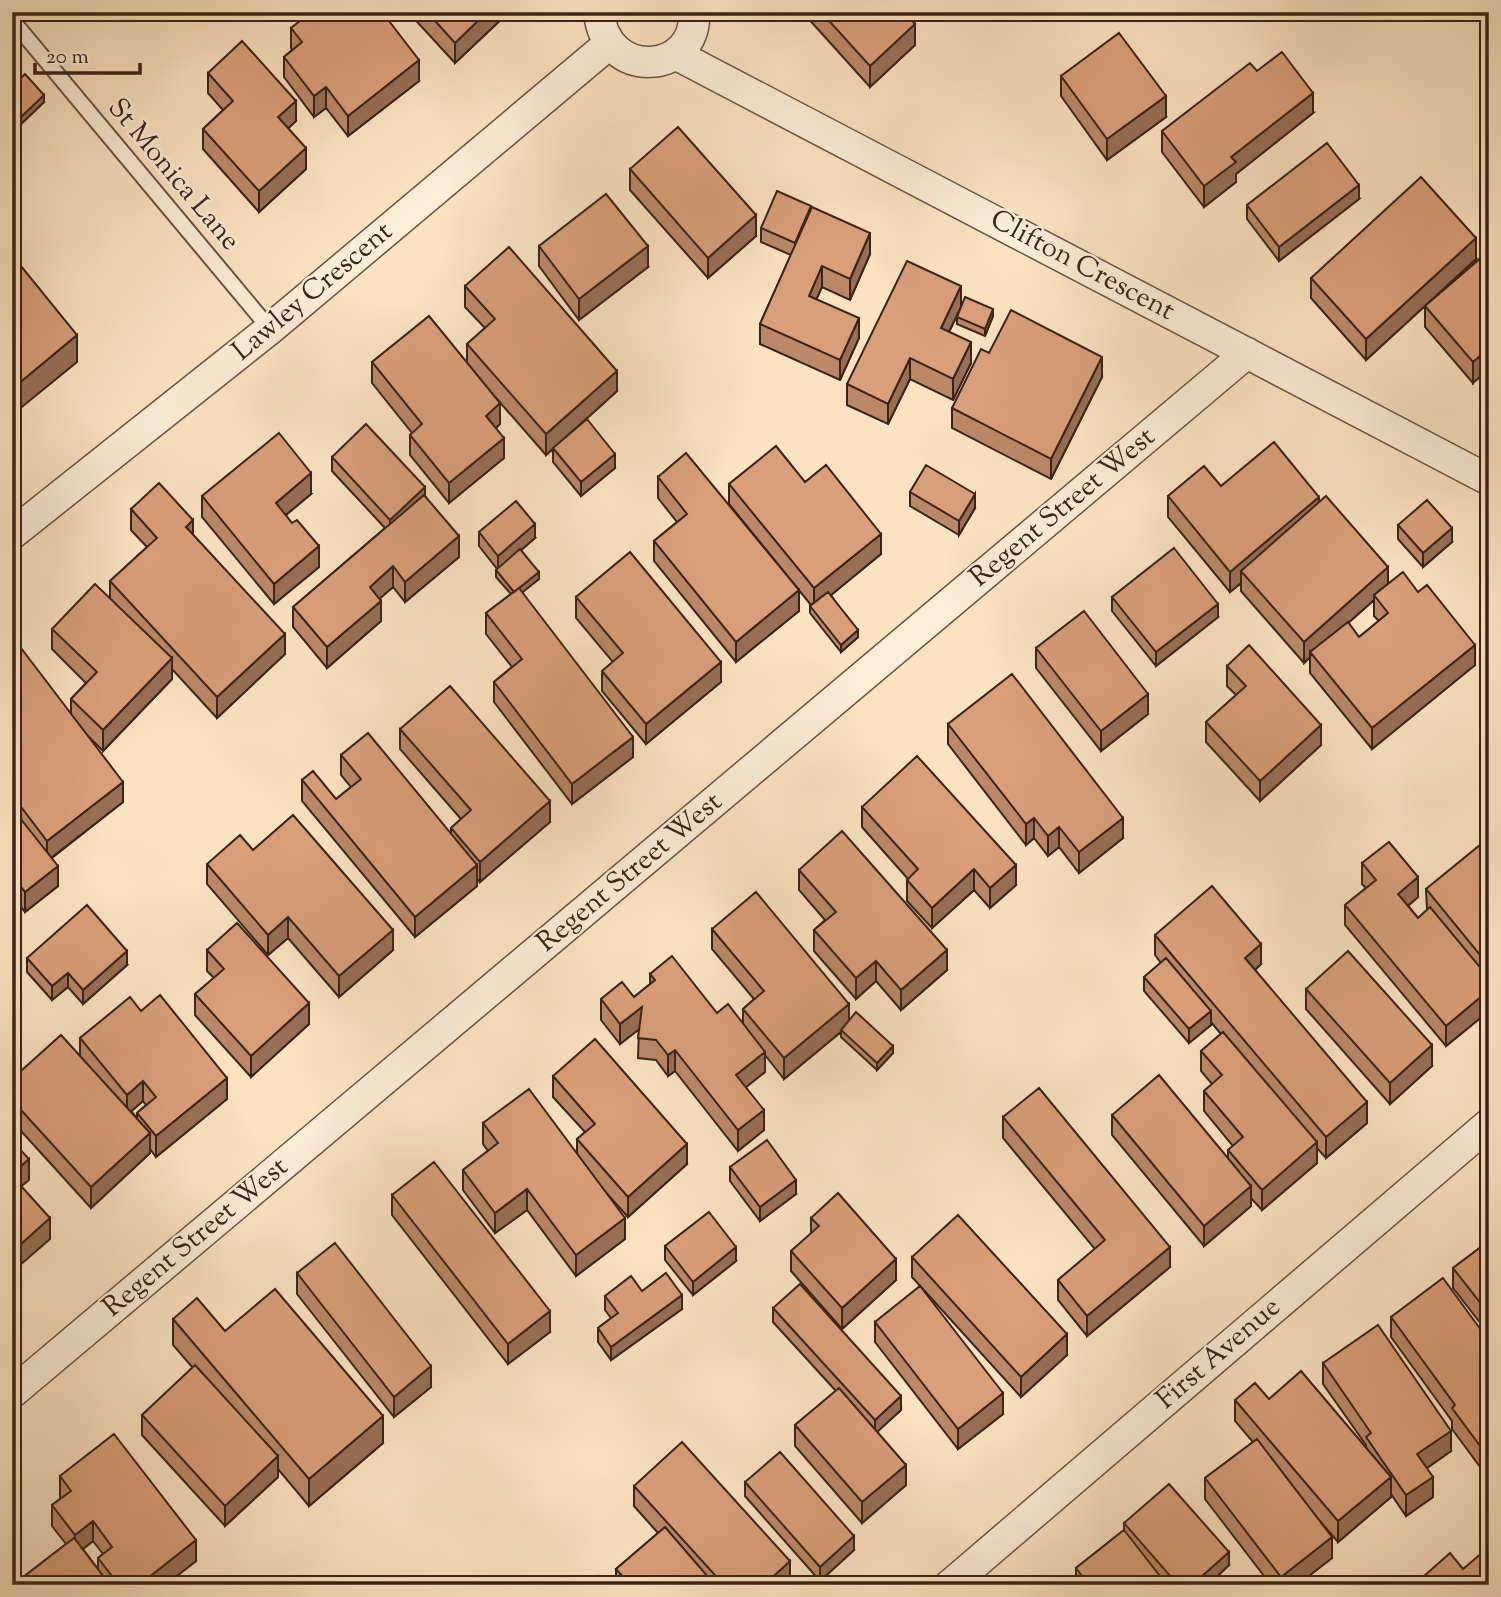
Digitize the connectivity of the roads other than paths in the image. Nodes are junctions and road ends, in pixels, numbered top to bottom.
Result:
1 (599, 12) edge
2 (694, 12) edge
3 (12, 20) edge
4 (609, 44) junction
5 (675, 54) junction
6 (270, 328) junction
7 (1247, 353) junction
8 (1489, 480) edge
9 (12, 534) edge
10 (1489, 1124) edge
11 (12, 1393) edge
12 (950, 1585) edge

1 - 4 street
2 - 5 street
3 - 6 lane, St Monica Lane
4 - 5 street
4 - 6 street, Lawley Crescent
5 - 7 street, Clifton Crescent
6 - 9 street, Lawley Crescent
7 - 8 street, Clifton Crescent
7 - 11 street, Regent Street West
10 - 12 street, First Avenue

